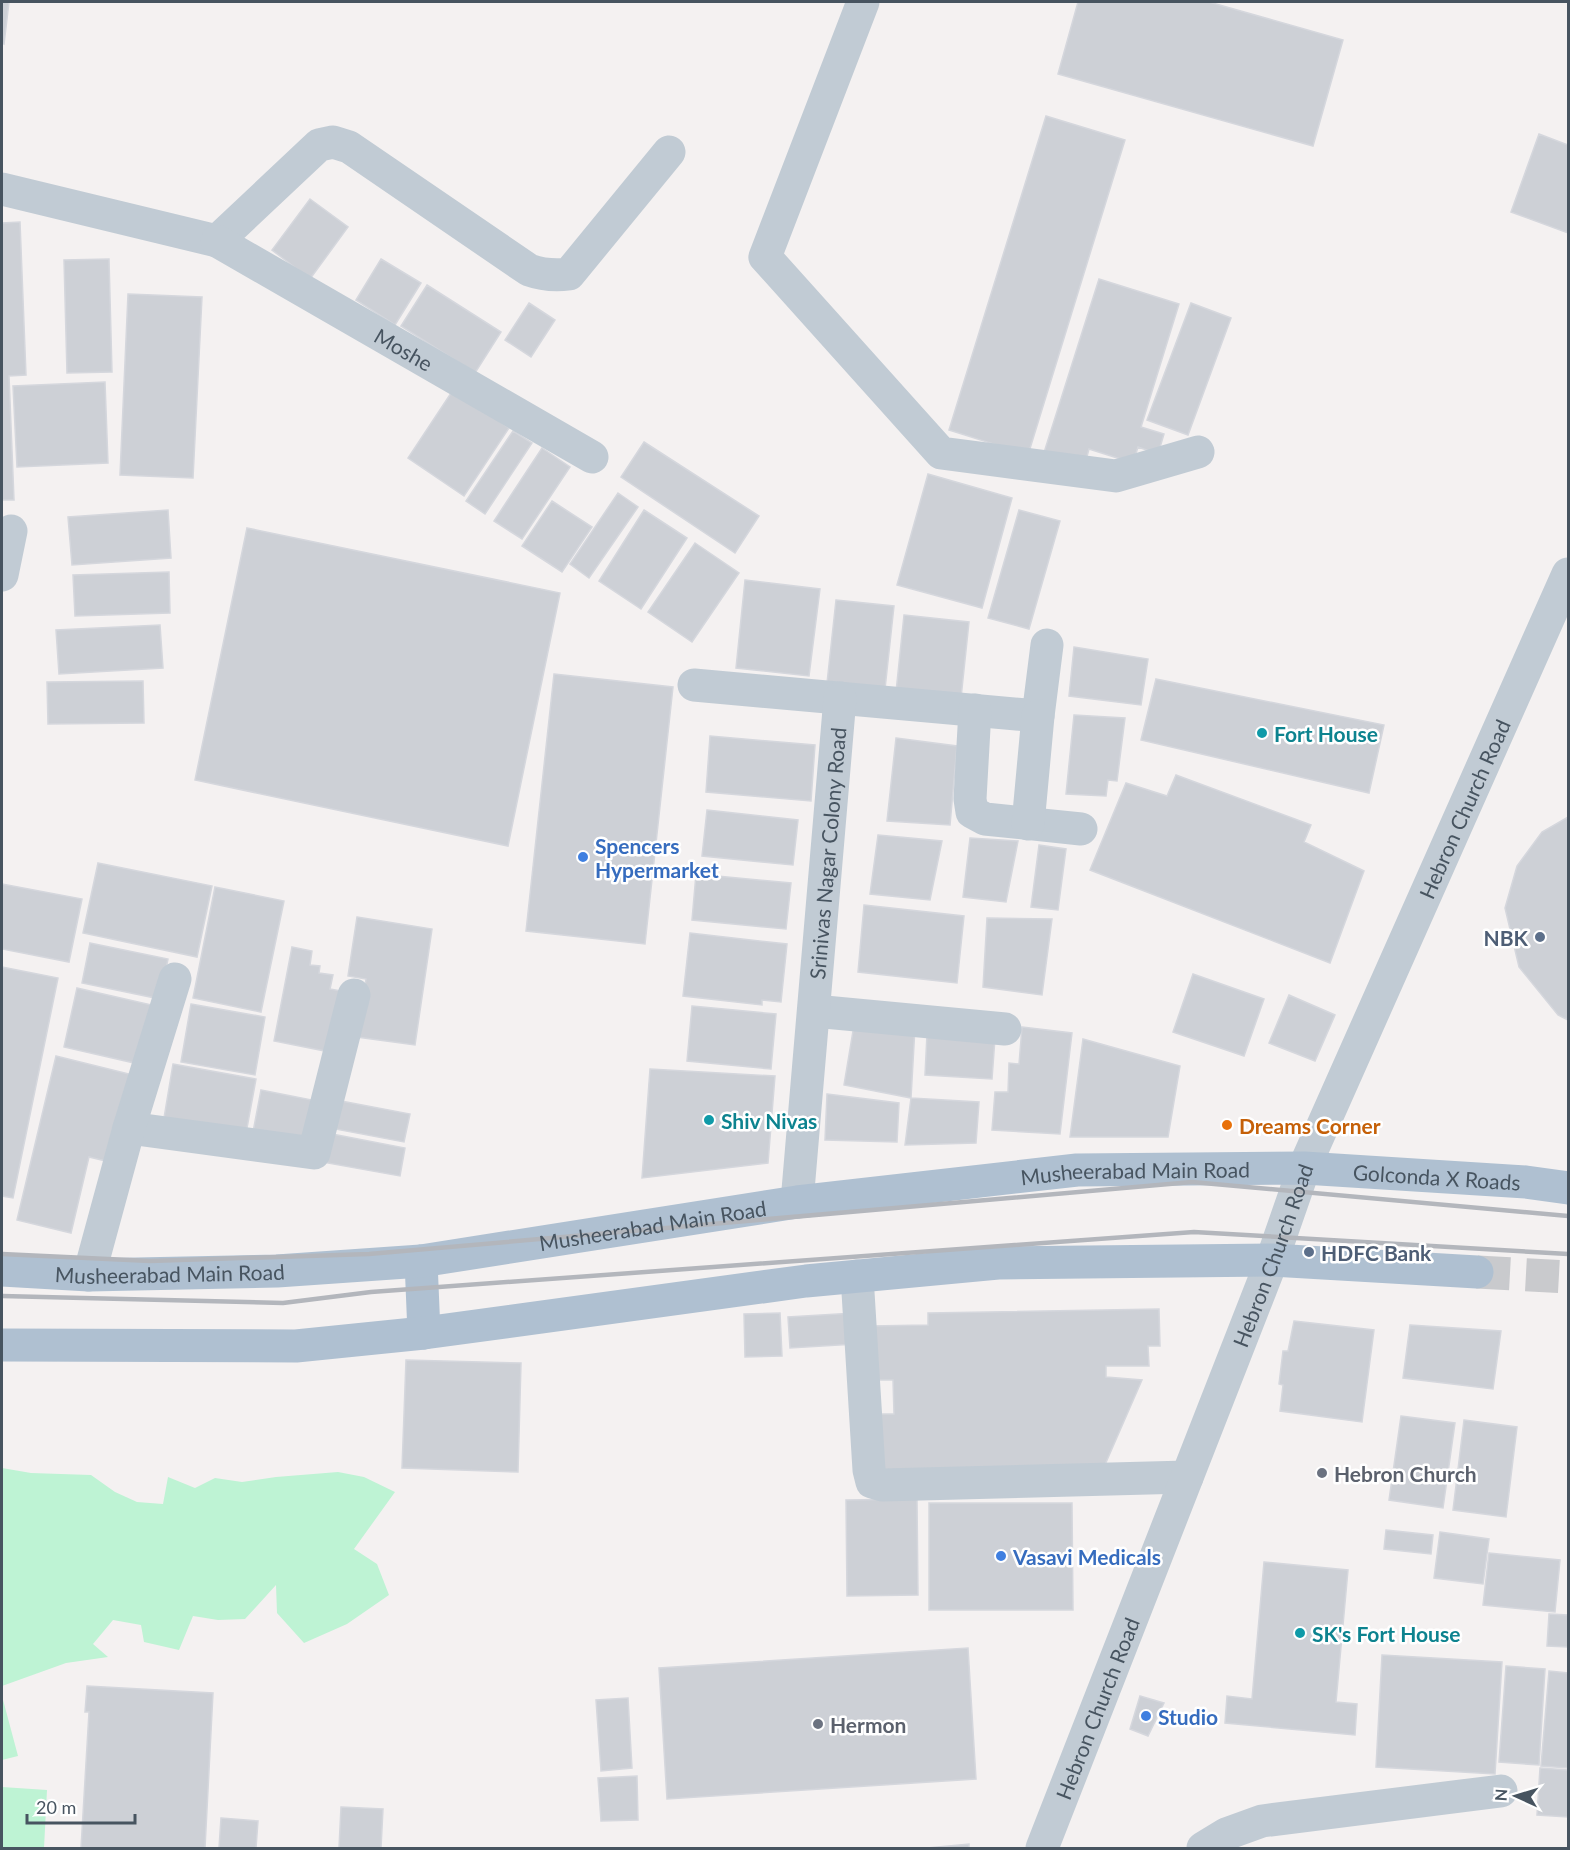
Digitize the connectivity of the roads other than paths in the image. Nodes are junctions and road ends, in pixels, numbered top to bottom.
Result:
1 (863, 2) edge
2 (669, 152) dead end
3 (2, 189) edge
4 (216, 241) junction
5 (1198, 452) dead end
6 (592, 457) dead end
7 (11, 531) dead end
8 (1569, 574) edge
9 (2, 575) edge
10 (1047, 645) dead end
11 (694, 685) dead end
12 (840, 698) junction
13 (975, 710) junction
14 (1038, 716) junction
15 (1028, 824) junction
16 (1081, 829) dead end
17 (175, 979) dead end
18 (354, 995) dead end
19 (814, 1011) junction
20 (1005, 1029) dead end
21 (129, 1128) junction
22 (1304, 1168) junction
23 (1569, 1188) edge
24 (797, 1202) junction
25 (1272, 1260) junction
26 (420, 1261) junction
27 (2, 1270) edge
28 (1477, 1272) tunnel mouth
29 (89, 1275) junction
30 (858, 1276) junction
31 (424, 1333) junction
32 (2, 1345) edge
33 (1187, 1477) junction
34 (1501, 1791) dead end
35 (1042, 1848) edge
36 (1203, 1848) edge

1 - 5 street
2 - 4 street
3 - 4 street, Moshe
4 - 6 street, Moshe
7 - 9 street
8 - 22 street, Hebron Church Road
10 - 14 street
11 - 12 street, Srinivas Nagar Colony Road
12 - 13 street, Srinivas Nagar Colony Road
12 - 19 street, Srinivas Nagar Colony Road
13 - 14 street, Srinivas Nagar Colony Road
13 - 15 street
14 - 15 street
15 - 16 street
17 - 21 street
18 - 21 street
19 - 20 street, Srinivas Nagar Colony Road
19 - 24 street, Srinivas Nagar Colony Road
21 - 29 street
22 - 23 main road, Golconda X Roads
22 - 24 main road, Musheerabad Main Road
22 - 25 street, Hebron Church Road
24 - 26 main road, Musheerabad Main Road
25 - 28 main road
25 - 30 main road
25 - 33 street, Hebron Church Road
26 - 29 main road, Musheerabad Main Road
26 - 31 main road
27 - 29 main road, Musheerabad Main Road
30 - 31 main road
30 - 33 street
31 - 32 main road
33 - 35 street, Hebron Church Road
34 - 36 street

